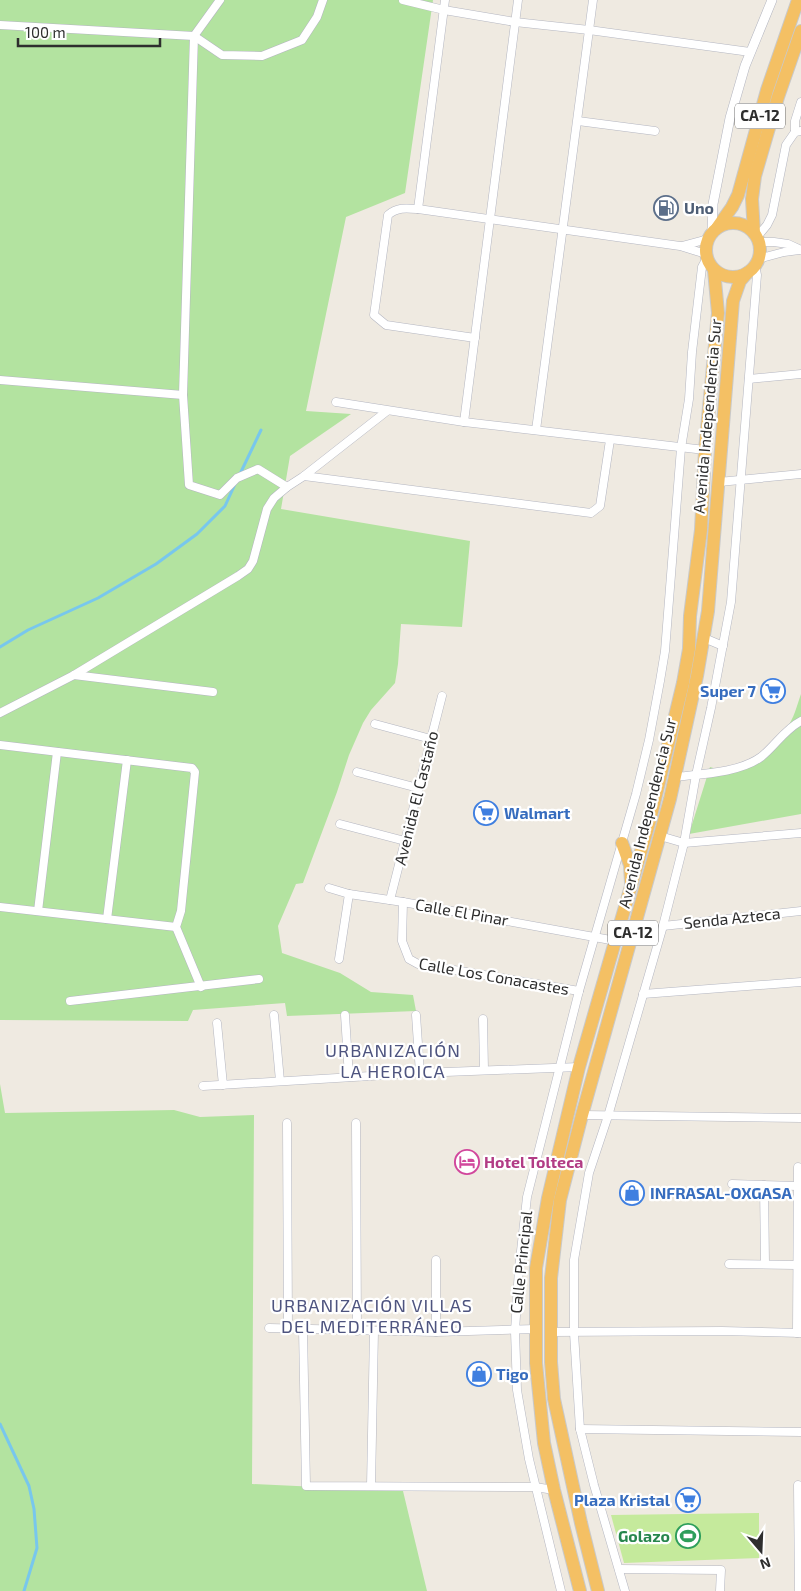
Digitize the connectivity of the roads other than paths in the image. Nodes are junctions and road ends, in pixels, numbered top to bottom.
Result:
1 (220, 0) edge
2 (323, 0) edge
3 (403, 0) edge
4 (445, 0) edge
5 (518, 0) edge
6 (593, 0) edge
7 (772, 0) edge
8 (798, 0) edge
9 (444, 10) junction
10 (515, 22) junction
11 (0, 25) edge
12 (589, 30) junction
13 (801, 31) edge
14 (194, 36) junction
15 (750, 52) junction
16 (801, 102) edge
17 (578, 121) junction
18 (655, 130) dead end
19 (798, 132) edge
20 (418, 209) junction
21 (490, 220) junction
22 (563, 230) junction
23 (712, 233) junction
24 (756, 237) junction
25 (680, 246) junction
26 (800, 250) edge
27 (706, 256) junction
28 (753, 266) junction
29 (714, 270) junction
30 (475, 338) junction
31 (801, 374) edge
32 (749, 378) junction
33 (0, 380) edge
34 (183, 395) junction
35 (336, 402) dead end
36 (387, 411) junction
37 (464, 422) junction
38 (536, 430) junction
39 (610, 440) junction
40 (681, 448) junction
41 (705, 450) junction
42 (801, 474) edge
43 (304, 476) junction
44 (740, 481) junction
45 (719, 482) junction
46 (287, 487) junction
47 (704, 638) junction
48 (722, 646) junction
49 (74, 675) junction
50 (214, 692) dead end
51 (442, 696) dead end
52 (0, 713) edge
53 (801, 721) edge
54 (375, 724) dead end
55 (431, 740) junction
56 (0, 745) edge
57 (57, 752) junction
58 (127, 760) junction
59 (357, 772) dead end
60 (696, 775) junction
61 (675, 777) junction
62 (418, 788) junction
63 (340, 824) dead end
64 (801, 833) edge
65 (660, 836) junction
66 (404, 841) junction
67 (622, 843) junction
68 (684, 843) junction
69 (329, 888) dead end
70 (632, 888) junction
71 (349, 894) junction
72 (390, 900) junction
73 (403, 902) junction
74 (0, 906) edge
75 (38, 910) junction
76 (801, 911) edge
77 (107, 918) junction
78 (663, 926) junction
79 (176, 927) junction
80 (594, 936) junction
81 (616, 941) junction
82 (339, 959) dead end
83 (259, 979) dead end
84 (801, 982) edge
85 (201, 986) junction
86 (579, 991) junction
87 (643, 994) junction
88 (70, 1001) dead end
89 (345, 1015) dead end
90 (416, 1015) dead end
91 (274, 1016) dead end
92 (483, 1019) dead end
93 (217, 1023) dead end
94 (560, 1067) junction
95 (579, 1067) junction
96 (484, 1070) junction
97 (420, 1073) junction
98 (349, 1077) junction
99 (280, 1081) junction
100 (223, 1085) junction
101 (203, 1086) dead end
102 (582, 1115) junction
103 (608, 1116) junction
104 (801, 1118) edge
105 (288, 1123) dead end
106 (356, 1124) dead end
107 (798, 1167) dead end
108 (732, 1184) dead end
109 (764, 1185) junction
110 (798, 1186) junction
111 (436, 1260) dead end
112 (729, 1264) dead end
113 (765, 1264) junction
114 (796, 1265) junction
115 (269, 1328) dead end
116 (288, 1329) junction
117 (303, 1329) junction
118 (536, 1329) junction
119 (357, 1331) junction
120 (515, 1331) junction
121 (374, 1332) junction
122 (436, 1332) junction
123 (551, 1332) junction
124 (574, 1333) junction
125 (799, 1333) edge
126 (580, 1429) junction
127 (801, 1432) edge
128 (798, 1485) dead end
129 (371, 1486) junction
130 (535, 1487) junction
131 (554, 1490) junction
132 (619, 1570) junction
133 (561, 1591) edge
134 (580, 1591) edge
135 (598, 1591) edge
136 (625, 1591) edge
137 (720, 1591) edge
138 (799, 1591) edge

1 - 14 street
2 - 14 street
3 - 9 street
4 - 9 street
5 - 10 street
6 - 12 street
7 - 15 street
8 - 23 highway, CA-12
9 - 10 street
9 - 20 street
10 - 12 street
10 - 21 street
11 - 14 street
12 - 15 street
12 - 17 street
13 - 24 highway, CA-12
14 - 34 street
15 - 23 street
16 - 19 street
17 - 18 street
17 - 22 street
19 - 24 street
20 - 21 street
20 - 30 street
21 - 22 street
21 - 30 street
22 - 25 street
22 - 38 street
23 - 24 highway
23 - 25 street
23 - 27 highway, CA-12
24 - 26 street
24 - 28 highway, CA-12
25 - 27 street
26 - 28 street
27 - 29 highway, CA-12
27 - 40 street, Calle Principal
28 - 29 highway
28 - 32 street
28 - 45 highway, Avenida Independencia Sur / CA-12
29 - 41 highway, Avenida Independencia Sur / CA-12
30 - 37 street
31 - 32 street
32 - 44 street
33 - 34 street
34 - 46 street
35 - 36 street
36 - 37 street
36 - 43 street
37 - 38 street
38 - 39 street
39 - 40 street
39 - 43 street
40 - 41 street
40 - 67 street, Calle Principal
41 - 70 highway, Avenida Independencia Sur / CA-12
42 - 44 street
43 - 46 street
44 - 45 street
44 - 48 street
45 - 47 highway, Avenida Independencia Sur / CA-12
46 - 49 street
47 - 48 street
47 - 61 highway, Avenida Independencia Sur / CA-12
48 - 60 street
49 - 50 street
49 - 52 street
51 - 55 street, Avenida El Castaño
53 - 60 street
54 - 55 street
55 - 62 street, Avenida El Castaño
56 - 57 street
57 - 58 street
57 - 75 street
58 - 77 street
58 - 79 street
59 - 62 street
60 - 61 street
60 - 68 street
61 - 65 highway, Avenida Independencia Sur / CA-12
62 - 66 street, Avenida El Castaño
63 - 66 street
64 - 68 street
65 - 68 street
65 - 102 highway, Avenida Independencia Sur / CA-12
66 - 72 street, Avenida El Castaño
67 - 70 highway
67 - 80 street, Calle Principal
68 - 78 street
69 - 71 street, Calle El Pinar
70 - 81 highway, Avenida Independencia Sur / CA-12
71 - 72 street, Calle El Pinar
71 - 82 street
72 - 73 street, Calle El Pinar
73 - 80 street, Calle El Pinar
73 - 86 street, Calle Los Conacastes
74 - 75 street
75 - 77 street
76 - 78 street, Senda Azteca
77 - 79 street
78 - 87 street
79 - 85 street
80 - 81 street, Calle El Pinar
80 - 86 street, Calle Principal
81 - 95 highway, Avenida Independencia Sur / CA-12
83 - 85 street
84 - 87 street
85 - 88 street
86 - 94 street, Calle Principal
87 - 103 street
89 - 98 street
90 - 97 street
91 - 99 street
92 - 96 street
93 - 100 street
94 - 95 street
94 - 96 street
94 - 120 street, Calle Principal
95 - 118 highway, Avenida Independencia Sur / CA-12
96 - 97 street
97 - 98 street
98 - 99 street
99 - 100 street
100 - 101 street
102 - 103 street
102 - 123 highway, Avenida Independencia Sur / CA-12
103 - 104 street
103 - 124 street
105 - 116 street
106 - 119 street
107 - 110 street
108 - 109 street
109 - 110 street
109 - 113 street
110 - 114 street
111 - 122 street
112 - 113 street
113 - 114 street
114 - 125 street
115 - 116 street
116 - 117 street
117 - 119 street
117 - 129 street
118 - 120 street
118 - 131 highway, Avenida Independencia Sur / CA-12
119 - 121 street
120 - 122 street
120 - 130 street, Calle Principal
121 - 122 street
121 - 129 street
123 - 124 street
123 - 135 highway, Avenida Independencia Sur / CA-12
124 - 125 street
124 - 126 street
126 - 127 street
126 - 132 street
128 - 138 street
129 - 130 street
130 - 131 street
130 - 133 street, Calle Principal
131 - 134 highway, Avenida Independencia Sur / CA-12
132 - 136 street
132 - 137 street

